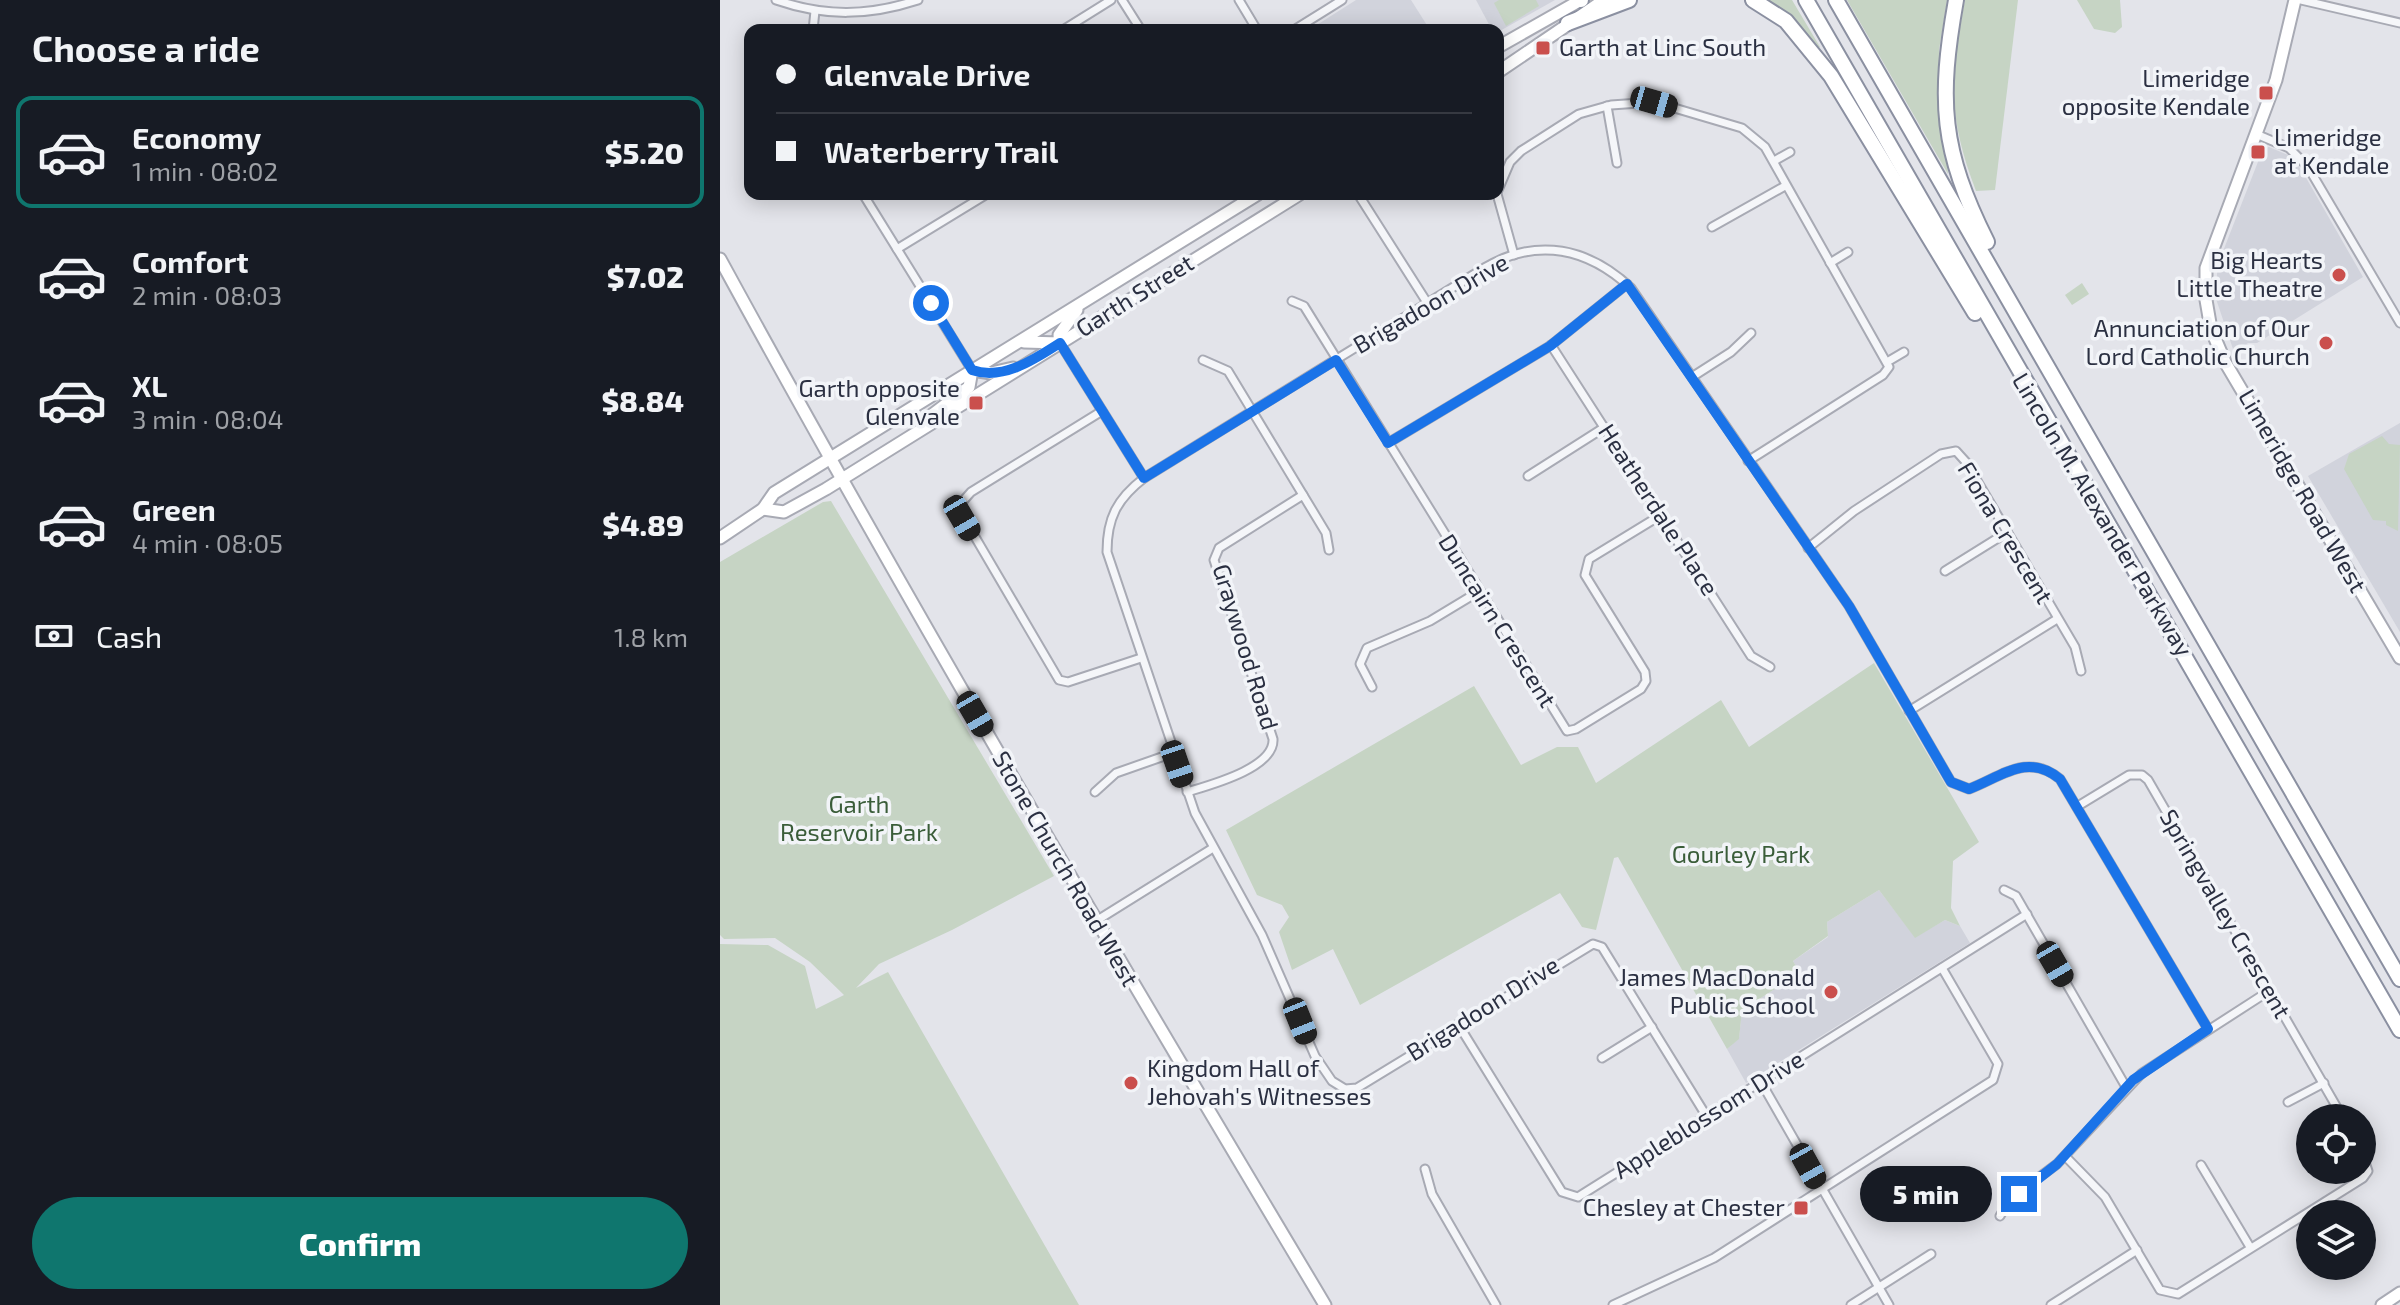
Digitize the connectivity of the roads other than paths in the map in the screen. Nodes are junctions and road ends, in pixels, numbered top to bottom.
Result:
1 (776, 0) edge
2 (918, 0) edge
3 (1111, 0) edge
4 (1122, 0) edge
5 (1239, 0) edge
6 (1342, 0) edge
7 (1581, 0) edge
8 (1604, 0) edge
9 (1629, 0) edge
10 (1753, 0) edge
11 (1806, 0) edge
12 (1836, 0) edge
13 (1956, 0) edge
14 (2298, 0) edge
15 (815, 11) junction
16 (1568, 23) junction
17 (2400, 23) edge
18 (814, 24) edge
19 (1073, 24) edge
20 (1137, 24) edge
21 (1253, 24) edge
22 (1304, 24) edge
23 (1504, 44) edge
24 (1504, 68) edge
25 (1607, 106) junction
26 (2256, 134) junction
27 (1790, 152) dead end
28 (1774, 161) junction
29 (1617, 163) dead end
30 (1504, 173) edge
31 (1785, 186) junction
32 (867, 200) edge
33 (974, 200) edge
34 (1248, 200) edge
35 (1290, 200) edge
36 (1362, 200) edge
37 (1499, 200) edge
38 (1712, 227) dead end
39 (897, 249) junction
40 (1848, 252) dead end
41 (1514, 255) junction
42 (720, 259) edge
43 (1830, 263) junction
44 (1998, 280) junction
45 (1627, 284) junction
46 (1292, 301) dead end
47 (1428, 304) junction
48 (1081, 305) junction
49 (2400, 323) edge
50 (1751, 333) dead end
51 (1060, 343) junction
52 (1015, 344) junction
53 (1551, 345) junction
54 (1904, 352) dead end
55 (1032, 360) junction
56 (1203, 360) dead end
57 (1336, 360) junction
58 (2011, 360) junction
59 (1887, 362) junction
60 (972, 370) junction
61 (1692, 377) junction
62 (1102, 411) junction
63 (1252, 412) junction
64 (1605, 427) junction
65 (1388, 443) junction
66 (894, 447) junction
67 (829, 460) junction
68 (1748, 461) junction
69 (1528, 476) dead end
70 (1144, 478) junction
71 (840, 480) junction
72 (1303, 495) junction
73 (763, 509) junction
74 (1661, 515) junction
75 (2006, 533) junction
76 (720, 538) edge
77 (1808, 548) junction
78 (1329, 550) dead end
79 (1945, 571) dead end
80 (1478, 592) junction
81 (2057, 619) junction
82 (1141, 658) junction
83 (2400, 658) edge
84 (1770, 667) dead end
85 (2081, 671) dead end
86 (1372, 687) dead end
87 (1909, 711) junction
88 (1173, 753) junction
89 (1095, 792) dead end
90 (1187, 792) junction
91 (2078, 806) junction
92 (1213, 848) junction
93 (2004, 890) dead end
94 (2027, 914) junction
95 (1094, 922) junction
96 (1942, 968) junction
97 (2400, 979) edge
98 (2269, 991) junction
99 (1458, 1024) junction
100 (1652, 1027) junction
101 (2208, 1029) junction
102 (2400, 1030) edge
103 (1602, 1058) dead end
104 (1761, 1082) junction
105 (2324, 1083) junction
106 (2126, 1087) junction
107 (2288, 1102) dead end
108 (2335, 1104) edge
109 (1707, 1117) junction
110 (2065, 1156) junction
111 (2201, 1165) dead end
112 (1425, 1169) dead end
113 (2353, 1184) edge
114 (1822, 1190) junction
115 (2000, 1216) dead end
116 (2250, 1247) junction
117 (2137, 1250) junction
118 (1931, 1254) dead end
119 (1878, 1288) junction
120 (2400, 1293) edge
121 (2064, 1296) junction
122 (1325, 1305) edge
123 (1496, 1305) edge
124 (1613, 1305) edge
125 (1851, 1305) edge
126 (1889, 1305) edge
127 (2051, 1305) edge
128 (2069, 1305) edge
129 (2382, 1305) edge

1 - 15 street
2 - 15 street
3 - 19 street
4 - 20 street
5 - 21 street
6 - 22 street
7 - 23 main road
8 - 16 main road
9 - 16 highway
10 - 58 highway
11 - 58 highway, Lincoln M. Alexander Parkway
12 - 44 highway, Lincoln M. Alexander Parkway
13 - 44 highway
14 - 17 street
14 - 26 main road, Limeridge Road West
15 - 18 street
16 - 24 main road
25 - 28 street
25 - 29 street
25 - 30 street
26 - 49 street
26 - 83 main road, Limeridge Road West
27 - 28 street
28 - 31 street
31 - 38 street
31 - 43 street
32 - 39 street
33 - 39 street
34 - 48 main road, Garth Street
35 - 51 main road, Garth Street
36 - 47 street
37 - 41 street
39 - 60 street
40 - 43 street
41 - 45 street, Brigadoon Drive
41 - 47 street, Brigadoon Drive
42 - 67 main road, Stone Church Road West
43 - 59 street
44 - 97 highway, Lincoln M. Alexander Parkway
45 - 53 street
45 - 61 street, Brigadoon Drive
46 - 57 street, Duncairn Crescent
47 - 57 street, Brigadoon Drive
48 - 51 main road
48 - 52 main road, Garth Street
50 - 61 street
51 - 52 main road
51 - 55 main road, Garth Street
51 - 62 street
52 - 60 main road, Garth Street
53 - 64 street, Heatherdale Place
53 - 65 street
54 - 59 street
55 - 60 main road
55 - 66 main road, Garth Street
56 - 63 street
57 - 63 street, Brigadoon Drive
57 - 65 street, Duncairn Crescent
58 - 102 highway, Lincoln M. Alexander Parkway
59 - 68 street
60 - 66 main road
60 - 67 main road, Garth Street
61 - 68 street, Brigadoon Drive
62 - 70 street
62 - 82 street
63 - 70 street, Brigadoon Drive
63 - 72 street
64 - 69 street
64 - 74 street, Heatherdale Place
65 - 80 street, Duncairn Crescent
66 - 71 main road, Garth Street
67 - 71 main road, Stone Church Road West
67 - 73 main road, Garth Street
68 - 77 street, Brigadoon Drive
70 - 82 street, Brigadoon Drive
71 - 73 main road, Garth Street
71 - 95 main road, Stone Church Road West
72 - 78 street
72 - 90 street, Graywood Road
73 - 76 main road, Garth Street
74 - 80 street, Duncairn Crescent
74 - 84 street, Heatherdale Place
75 - 77 street, Fiona Crescent
75 - 79 street
75 - 81 street, Fiona Crescent
77 - 87 street, Brigadoon Drive
80 - 86 street
81 - 85 street
81 - 87 street, Fiona Crescent
82 - 88 street, Brigadoon Drive
87 - 91 street, Brigadoon Drive
88 - 89 street
88 - 90 street, Brigadoon Drive
90 - 92 street, Brigadoon Drive
91 - 98 street, Springvalley Crescent
91 - 101 street, Brigadoon Drive
92 - 95 street
92 - 99 street, Brigadoon Drive
93 - 94 street
94 - 96 street, Appleblossom Drive
94 - 106 street
95 - 122 main road, Stone Church Road West
96 - 104 street, Appleblossom Drive
96 - 114 street
98 - 101 street
98 - 105 street, Springvalley Crescent
99 - 100 street, Brigadoon Drive
99 - 109 street, Appleblossom Drive
100 - 103 street
100 - 109 street, Brigadoon Drive
101 - 106 street
104 - 109 street, Appleblossom Drive
104 - 114 street
105 - 107 street
105 - 108 street, Springvalley Crescent
106 - 110 street
110 - 115 street
110 - 117 street
111 - 116 street
112 - 123 street
113 - 116 street
114 - 119 street
114 - 124 street
116 - 117 street
117 - 121 street
118 - 119 street
119 - 125 street
119 - 126 street
120 - 129 main road
121 - 127 street
121 - 128 street

